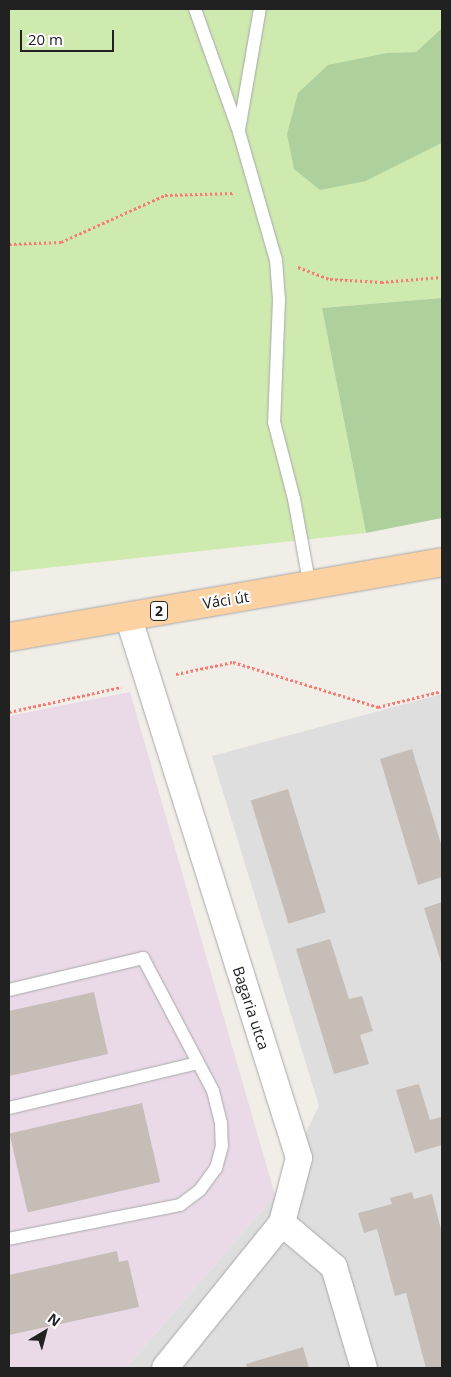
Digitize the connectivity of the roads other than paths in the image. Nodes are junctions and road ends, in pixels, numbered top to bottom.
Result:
1 (195, 9) edge
2 (260, 9) edge
3 (239, 132) junction
4 (442, 562) edge
5 (310, 587) junction
6 (128, 616) junction
7 (9, 637) edge
8 (9, 990) edge
9 (198, 1063) junction
10 (9, 1108) edge
11 (282, 1223) junction
12 (9, 1240) edge
13 (164, 1368) edge
14 (364, 1368) edge

1 - 3 lane
2 - 3 lane
3 - 5 lane
4 - 5 main road, Váci út / 2
5 - 6 main road, Váci út / 2
6 - 7 main road, Váci út / 2
6 - 11 street, Bagaria utca
8 - 9 lane
9 - 10 lane
9 - 12 lane
11 - 13 street, Bagaria utca
11 - 14 street

